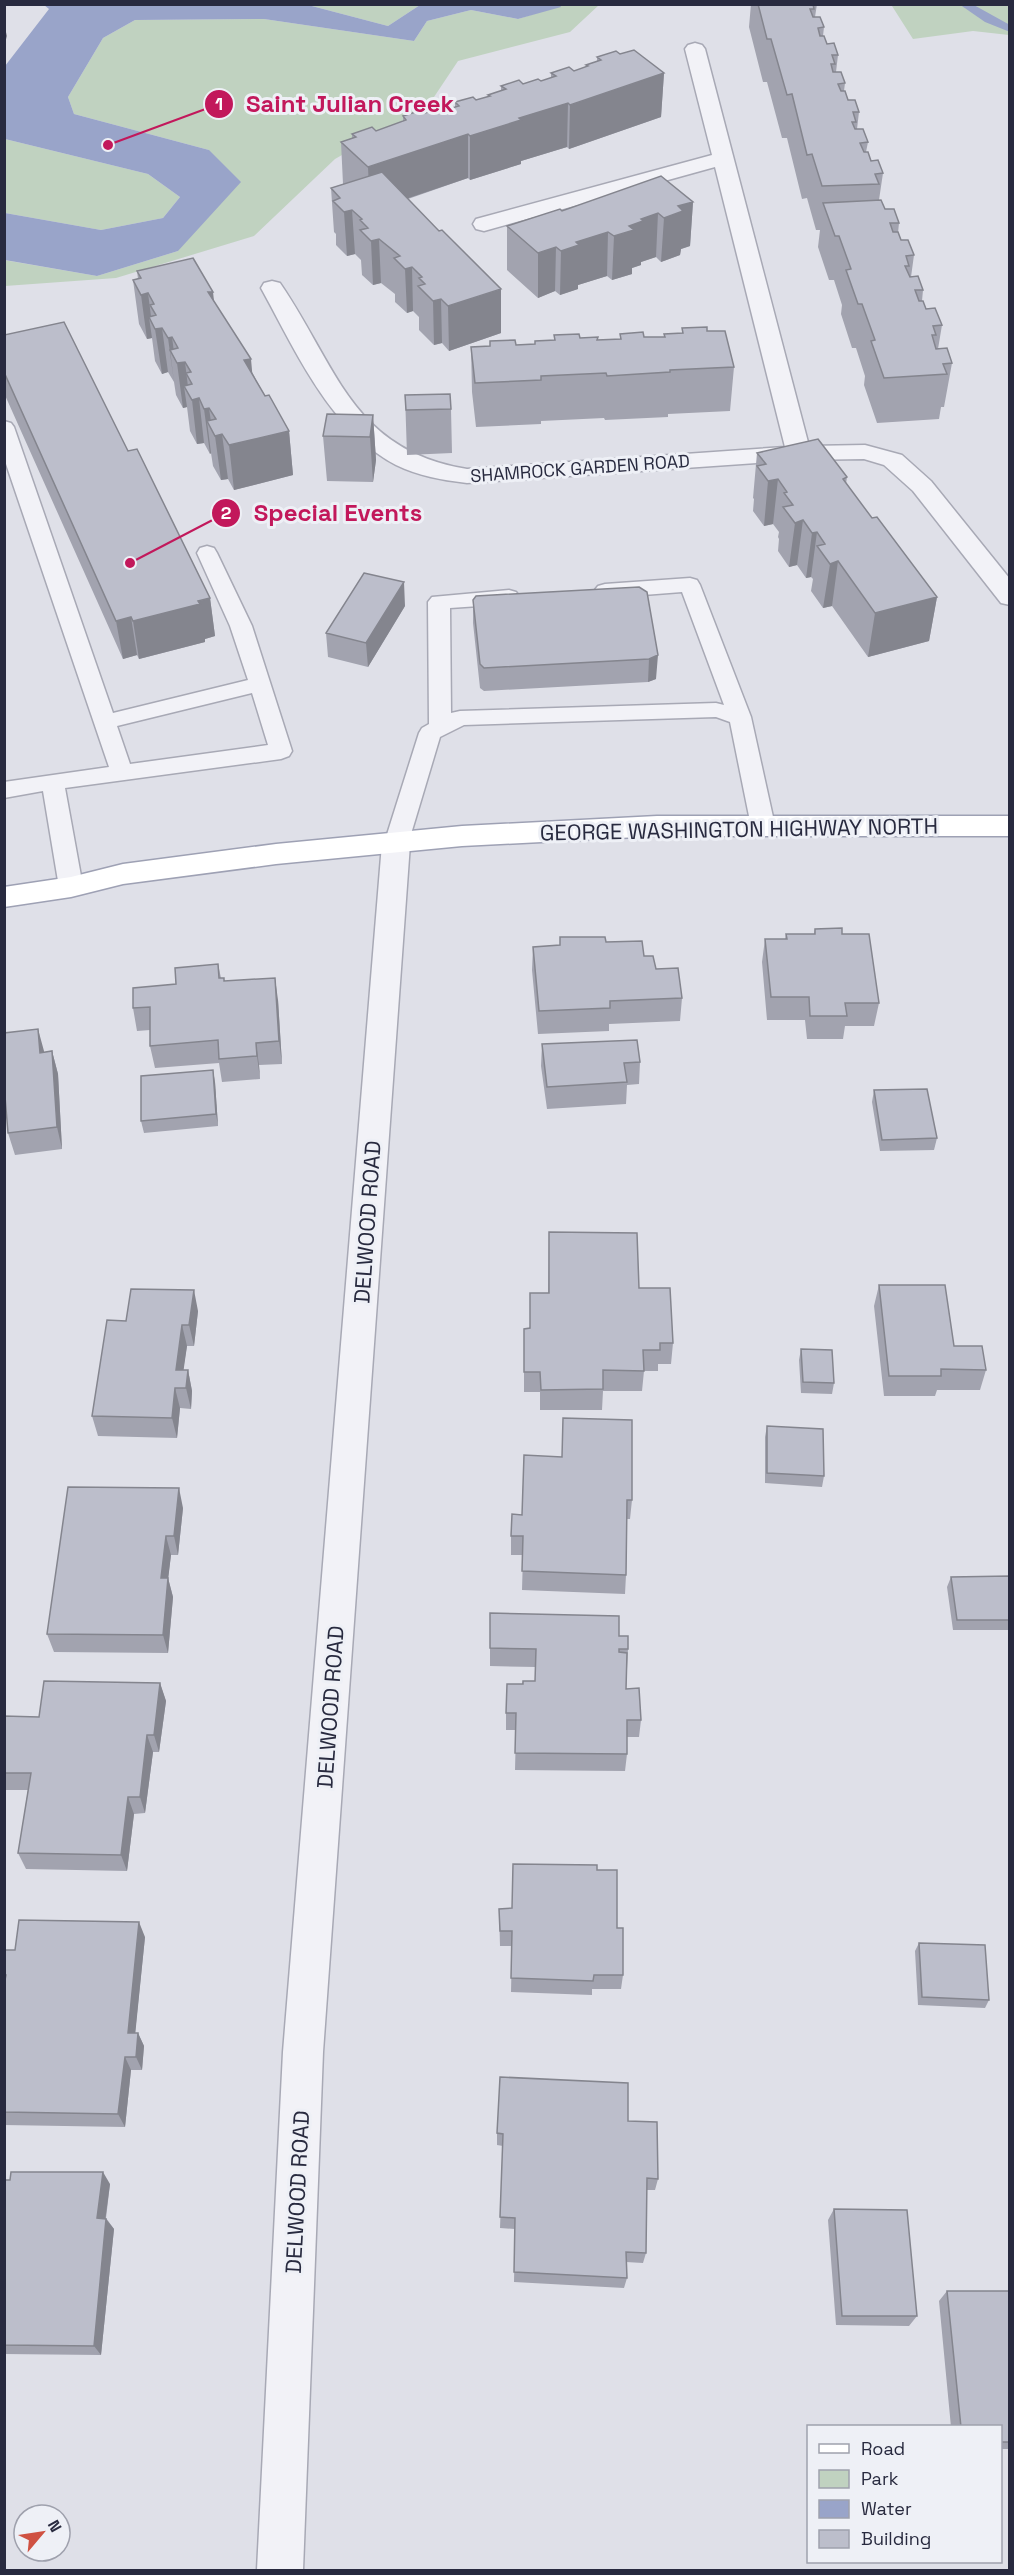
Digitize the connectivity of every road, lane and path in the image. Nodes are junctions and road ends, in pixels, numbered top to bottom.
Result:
1 (695, 49) dead end
2 (723, 158) junction
3 (484, 224) dead end
4 (272, 288) dead end
5 (4, 427) edge
6 (799, 453) junction
7 (207, 553) dead end
8 (582, 592) edge
9 (535, 595) edge
10 (1010, 597) edge
11 (260, 684) junction
12 (740, 717) junction
13 (105, 722) junction
14 (440, 728) junction
15 (122, 772) junction
16 (53, 782) junction
17 (4, 790) edge
18 (763, 826) junction
19 (1010, 826) edge
20 (396, 844) junction
21 (71, 887) junction
22 (4, 897) edge
23 (280, 2571) edge

1 - 2 street
2 - 3 street
2 - 6 street
4 - 6 street, SHAMROCK GARDEN ROAD
5 - 13 lane
6 - 10 street, SHAMROCK GARDEN ROAD
7 - 11 lane
8 - 12 lane
9 - 14 lane
11 - 13 lane
11 - 15 lane
12 - 14 lane
12 - 18 lane
13 - 15 lane
14 - 20 lane
15 - 16 lane
16 - 17 lane
16 - 21 lane
18 - 19 main road, GEORGE WASHINGTON HIGHWAY NORTH
18 - 20 main road, GEORGE WASHINGTON HIGHWAY NORTH
20 - 21 main road, GEORGE WASHINGTON HIGHWAY NORTH
20 - 23 street, DELWOOD ROAD
21 - 22 main road, GEORGE WASHINGTON HIGHWAY NORTH

